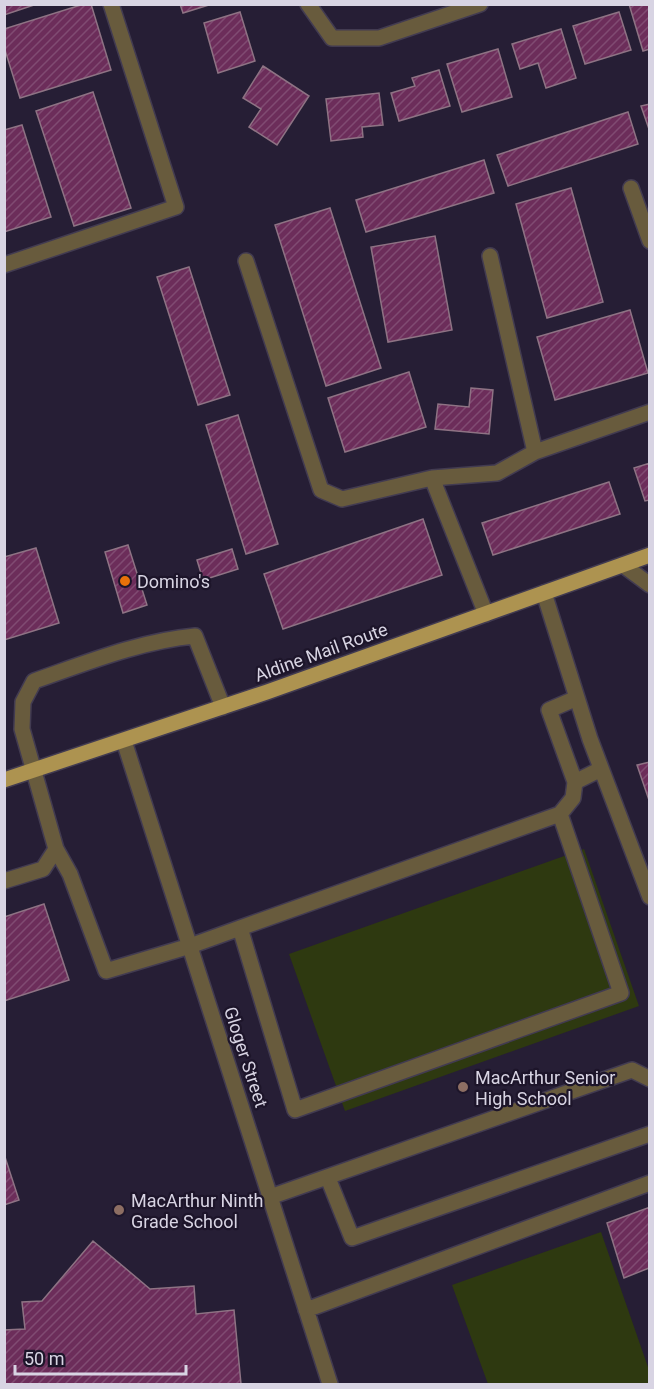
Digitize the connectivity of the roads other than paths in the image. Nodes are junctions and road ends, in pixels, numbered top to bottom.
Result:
1 (111, 4) edge
2 (308, 4) edge
3 (480, 4) edge
4 (631, 188) dead end
5 (650, 241) edge
6 (490, 256) dead end
7 (246, 261) dead end
8 (4, 265) edge
9 (650, 412) edge
10 (536, 452) junction
11 (432, 478) junction
12 (650, 555) edge
13 (623, 565) junction
14 (650, 585) edge
15 (544, 593) junction
16 (486, 614) junction
17 (578, 698) junction
18 (223, 707) junction
19 (124, 741) junction
20 (601, 768) junction
21 (33, 771) junction
22 (4, 780) edge
23 (575, 782) junction
24 (560, 814) junction
25 (56, 849) junction
26 (4, 881) edge
27 (650, 897) edge
28 (240, 928) junction
29 (190, 946) junction
30 (650, 1079) edge
31 (650, 1134) edge
32 (328, 1178) junction
33 (650, 1183) edge
34 (270, 1197) junction
35 (306, 1310) junction
36 (330, 1384) edge

1 - 8 street
2 - 3 street
4 - 5 street
6 - 10 street
7 - 11 street
9 - 10 street
10 - 11 street
11 - 16 street
12 - 13 main road, Aldine Mail Route
13 - 14 street
13 - 15 main road, Aldine Mail Route
15 - 16 main road, Aldine Mail Route
15 - 17 street
16 - 18 main road, Aldine Mail Route
17 - 20 street
17 - 23 street
18 - 19 main road, Aldine Mail Route
18 - 21 street
19 - 21 main road, Aldine Mail Route
19 - 29 street, Gloger Street
20 - 23 street
20 - 27 street
21 - 22 main road, Aldine Mail Route
21 - 25 street
23 - 24 street
24 - 28 street
24 - 28 street
25 - 26 street
25 - 29 street
28 - 29 street
29 - 34 street, Gloger Street
30 - 32 street
31 - 32 street
32 - 34 street
33 - 35 street
34 - 35 street, Gloger Street
35 - 36 street, Gloger Street

